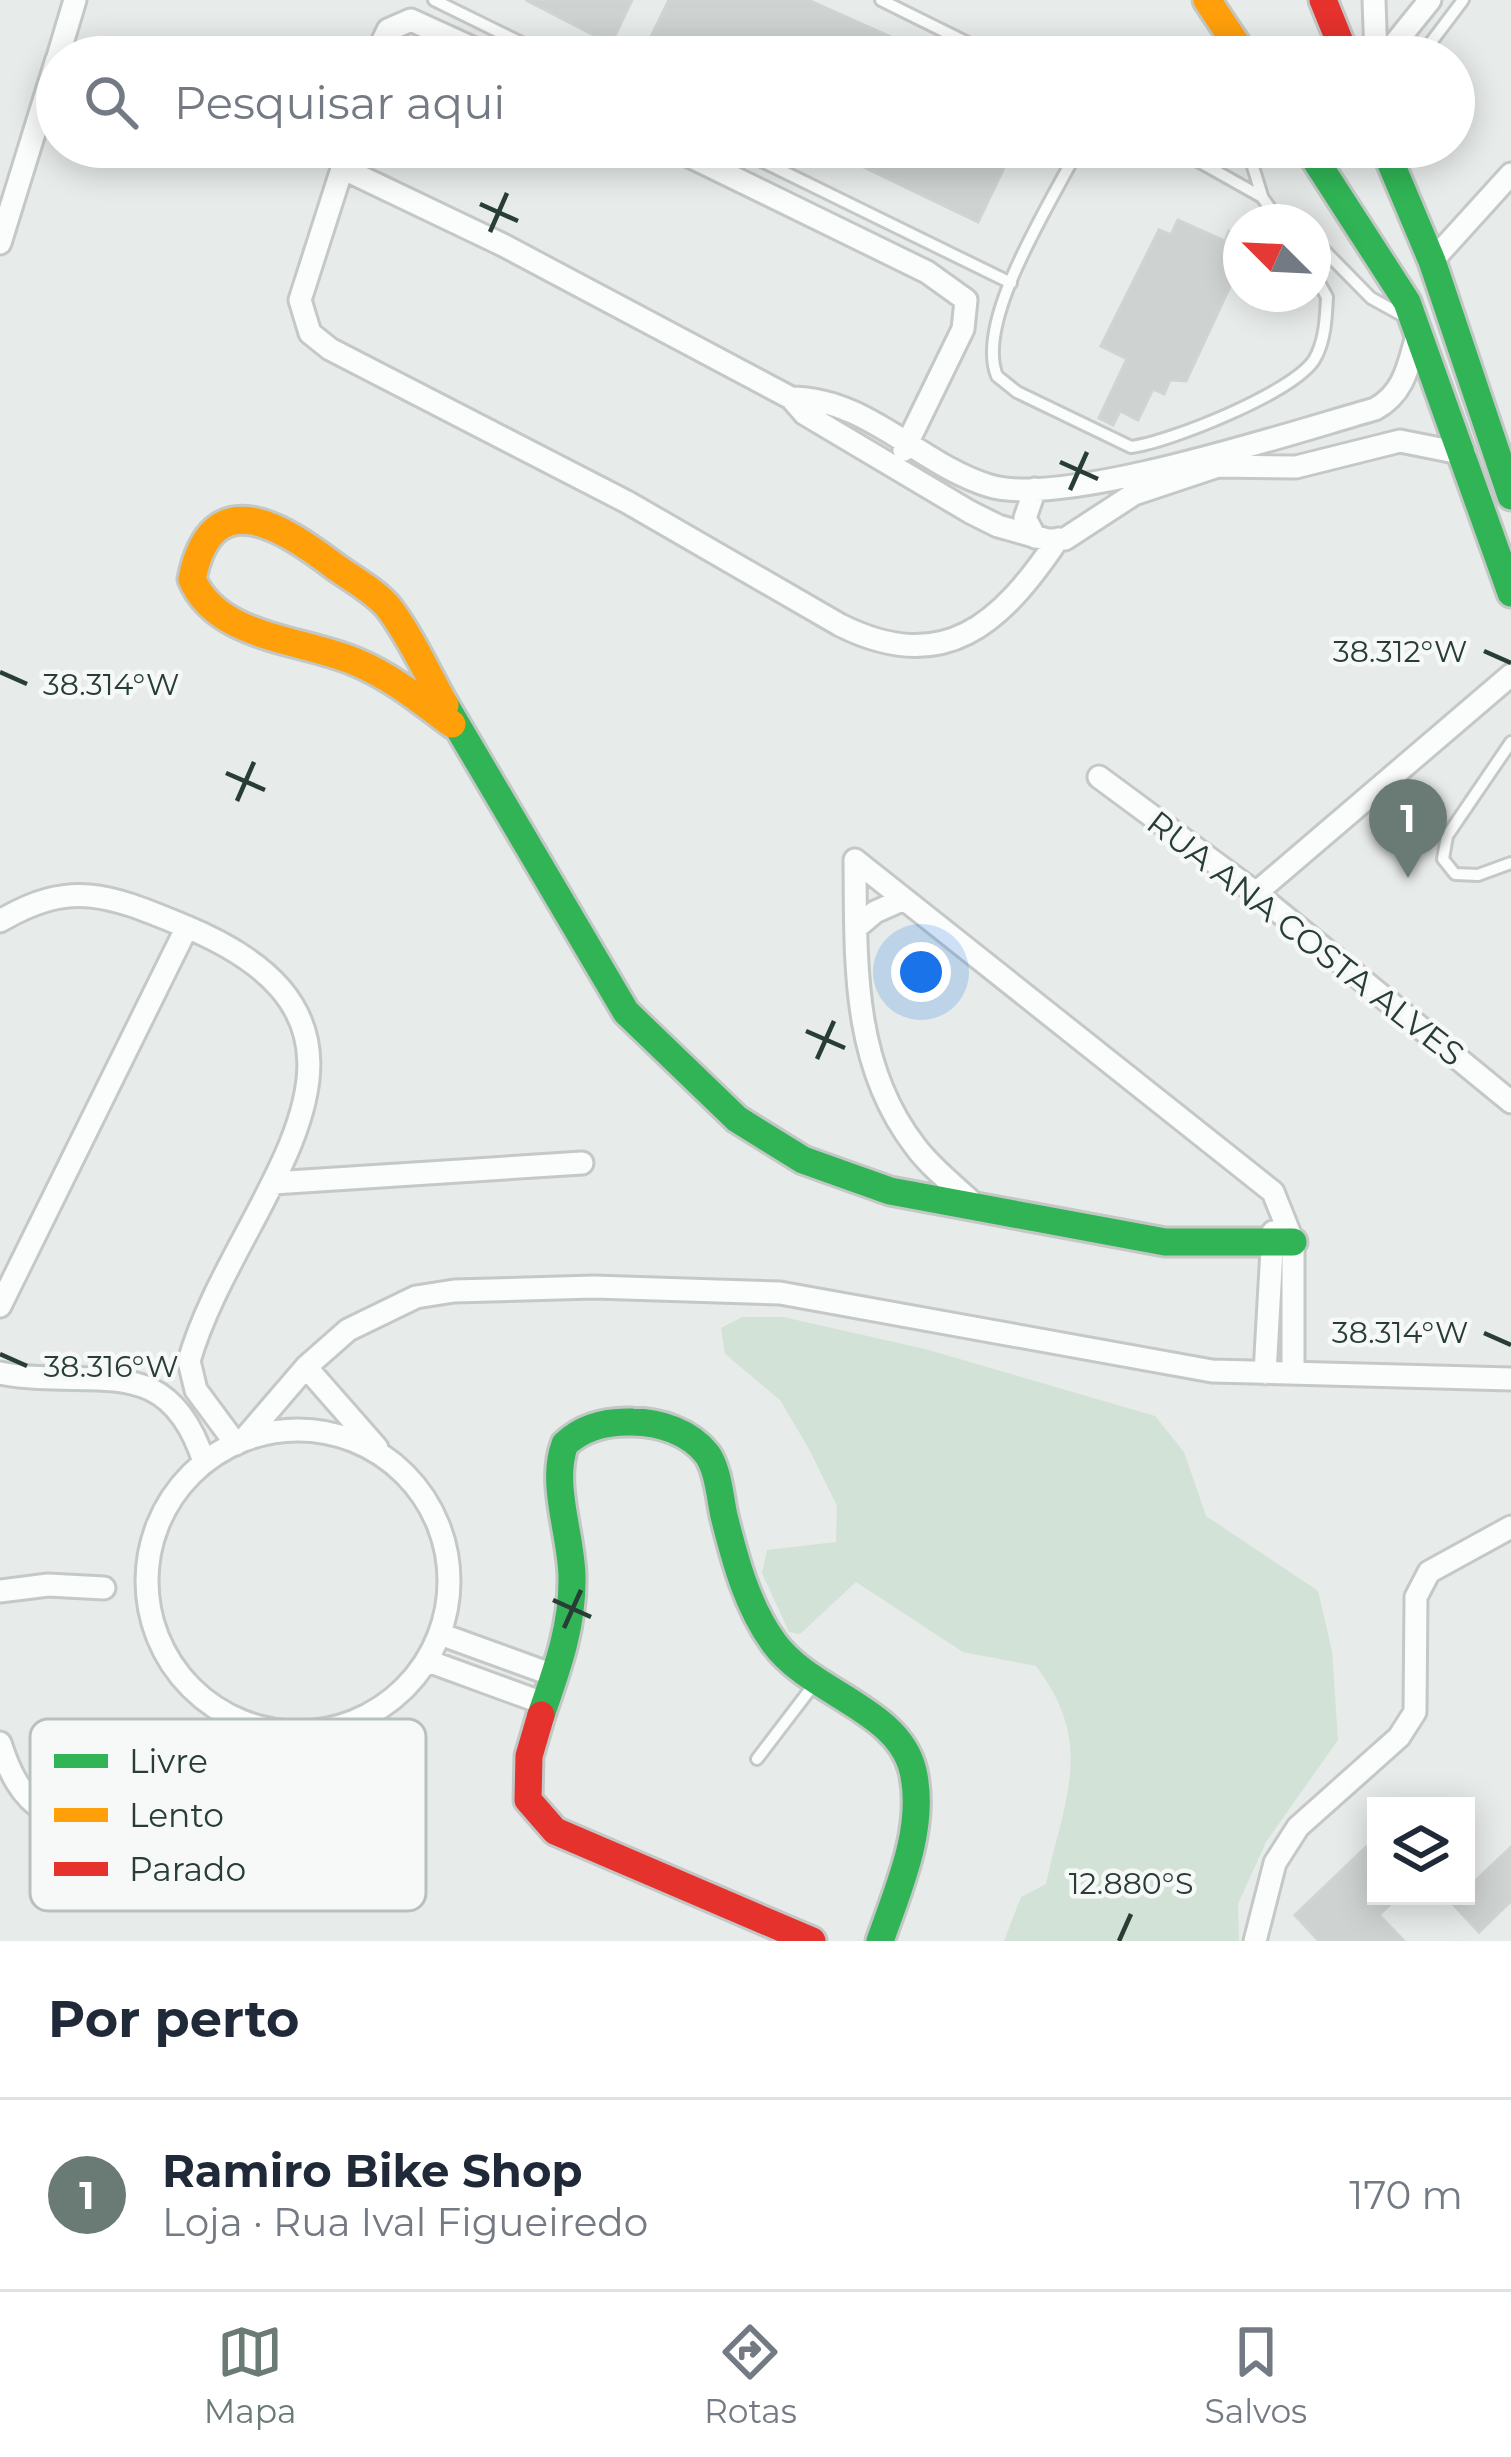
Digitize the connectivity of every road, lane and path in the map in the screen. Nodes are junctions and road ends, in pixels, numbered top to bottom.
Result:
1 (75, 0) edge
2 (434, 0) edge
3 (881, 0) edge
4 (1205, 0) edge
5 (1323, 0) edge
6 (1374, 0) edge
7 (1430, 0) edge
8 (1463, 0) edge
9 (64, 36) edge
10 (385, 36) edge
11 (446, 36) edge
12 (507, 36) edge
13 (954, 36) edge
14 (1214, 36) edge
15 (1230, 36) edge
16 (1338, 36) edge
17 (1379, 36) edge
18 (1398, 36) edge
19 (1436, 36) edge
20 (36, 126) edge
21 (342, 168) edge
22 (365, 168) edge
23 (714, 168) edge
24 (776, 168) edge
25 (1069, 168) edge
26 (1210, 168) edge
27 (1253, 168) edge
28 (1320, 168) edge
29 (1393, 168) edge
30 (1511, 174) edge
31 (1262, 197) junction
32 (1267, 204) edge
33 (0, 243) edge
34 (1331, 257) edge
35 (1432, 261) junction
36 (1011, 284) junction
37 (1326, 312) edge
38 (1417, 324) junction
39 (791, 398) junction
40 (1332, 421) junction
41 (909, 441) junction
42 (1342, 454) junction
43 (1465, 454) junction
44 (897, 464) junction
45 (1099, 480) junction
46 (1035, 489) junction
47 (1511, 496) edge
48 (1108, 508) junction
49 (1047, 538) junction
50 (1511, 593) edge
51 (416, 650) junction
52 (1511, 675) edge
53 (387, 678) junction
54 (452, 724) junction
55 (1511, 742) edge
56 (1099, 777) dead end
57 (1511, 863) edge
58 (1256, 893) junction
59 (904, 899) junction
60 (0, 921) edge
61 (187, 926) junction
62 (856, 928) junction
63 (1511, 1102) edge
64 (916, 1149) junction
65 (284, 1156) junction
66 (582, 1163) dead end
67 (314, 1179) junction
68 (273, 1183) junction
69 (901, 1192) junction
70 (975, 1204) junction
71 (1281, 1253) junction
72 (0, 1306) edge
73 (189, 1360) junction
74 (1511, 1363) edge
75 (306, 1367) junction
76 (0, 1373) edge
77 (1265, 1373) junction
78 (1292, 1373) junction
79 (1434, 1374) junction
80 (1511, 1379) edge
81 (153, 1387) junction
82 (241, 1441) junction
83 (382, 1454) junction
84 (204, 1462) junction
85 (1511, 1527) edge
86 (104, 1588) dead end
87 (0, 1591) edge
88 (440, 1634) junction
89 (428, 1660) junction
90 (553, 1675) junction
91 (814, 1684) junction
92 (543, 1703) junction
93 (237, 1719) edge
94 (360, 1719) edge
95 (0, 1743) edge
96 (757, 1759) dead end
97 (30, 1798) edge
98 (812, 1941) edge
99 (880, 1941) edge
100 (1255, 1941) edge

1 - 9 street
2 - 12 lane
3 - 13 lane
4 - 14 lane
4 - 15 main road
5 - 16 main road
6 - 17 street
7 - 18 street
8 - 19 lane
10 - 11 street
20 - 33 street
21 - 49 street
22 - 39 street
23 - 41 street
24 - 36 lane
25 - 36 lane
26 - 31 lane
27 - 31 lane
28 - 38 main road
29 - 35 main road
30 - 35 street
31 - 32 lane
34 - 38 lane
35 - 47 main road
36 - 37 lane
38 - 40 street
38 - 43 main road
39 - 41 street
39 - 44 street
40 - 42 street
40 - 45 street
41 - 44 street
41 - 46 street
42 - 43 street
42 - 48 street
43 - 50 main road
44 - 49 street
45 - 46 street
45 - 48 street
46 - 49 street
48 - 49 street
51 - 53 street
51 - 53 main road
51 - 54 main road
52 - 58 street
53 - 54 main road
54 - 69 main road
55 - 57 lane
56 - 58 street, RUA ANA COSTA ALVES
58 - 63 street, RUA ANA COSTA ALVES
59 - 62 street
59 - 62 street
59 - 71 street
60 - 61 street
61 - 65 street
61 - 72 street
62 - 64 street
64 - 69 street
64 - 70 street
65 - 67 street
65 - 68 street
66 - 67 street
67 - 68 street
68 - 73 street
69 - 70 main road
70 - 71 main road
71 - 77 street
71 - 78 street
73 - 81 street
73 - 82 street
74 - 79 street
75 - 77 street
75 - 82 street
75 - 83 street
76 - 81 street
77 - 78 street
78 - 79 street
79 - 80 street
81 - 84 street
82 - 83 street
82 - 84 street
83 - 88 street
84 - 93 street
85 - 100 street
86 - 87 street
88 - 89 street
88 - 90 street
89 - 92 street
89 - 94 street
90 - 91 main road
90 - 92 main road
91 - 96 lane
91 - 99 main road
92 - 98 main road
95 - 97 street

